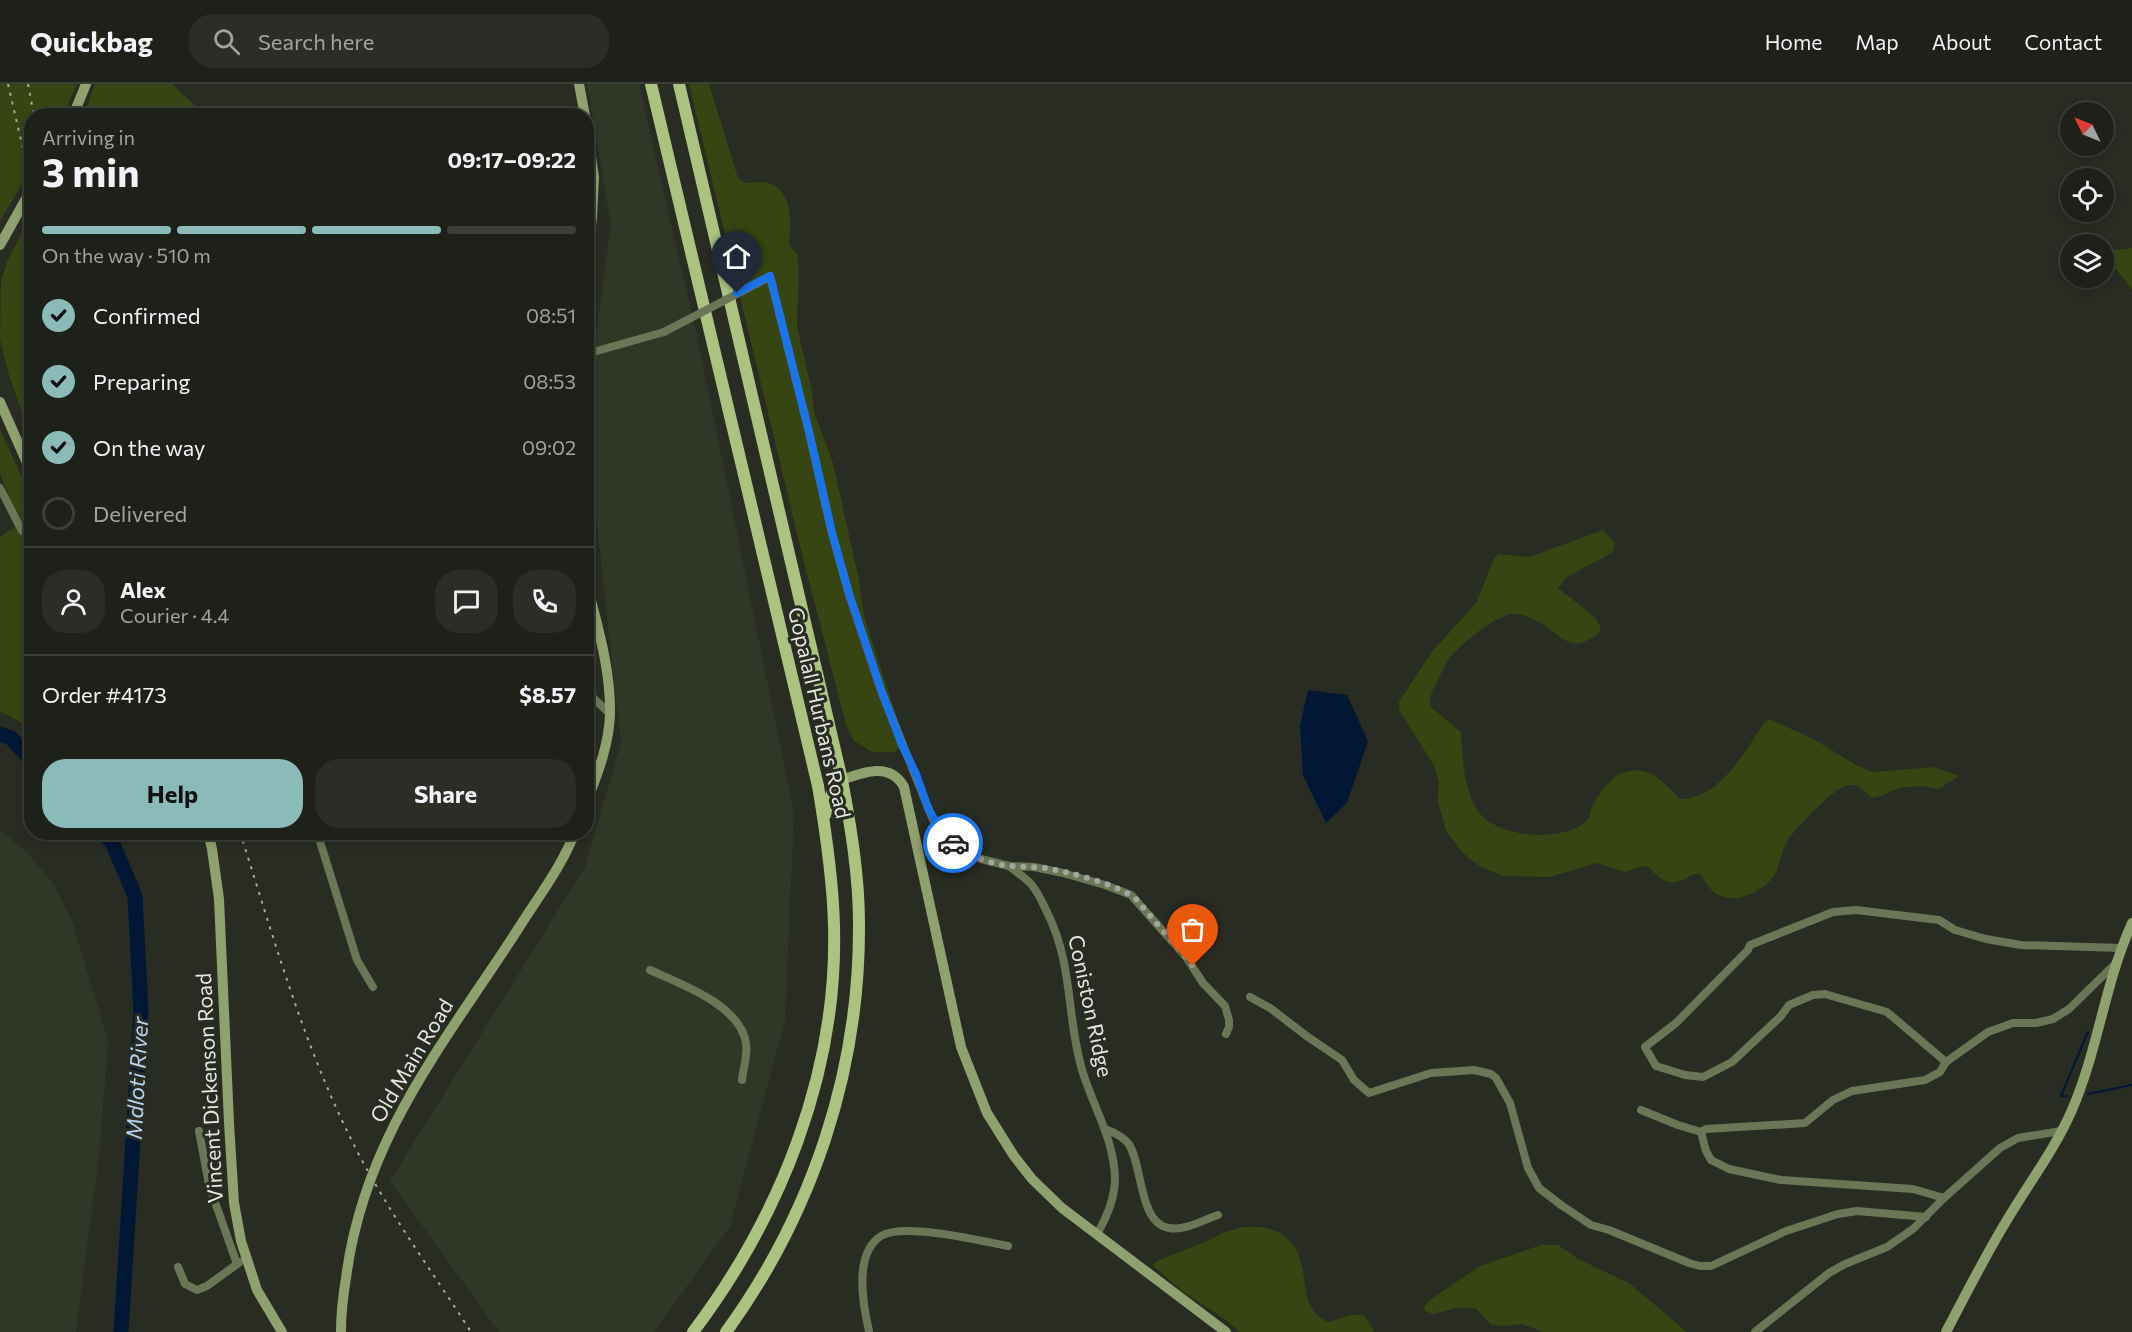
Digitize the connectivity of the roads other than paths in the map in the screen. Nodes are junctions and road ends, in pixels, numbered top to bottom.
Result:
1 (86, 84) edge
2 (579, 84) edge
3 (651, 84) edge
4 (679, 84) edge
5 (76, 108) edge
6 (584, 108) edge
7 (24, 202) edge
8 (1, 241) edge
9 (594, 352) edge
10 (0, 402) edge
11 (24, 456) edge
12 (0, 488) edge
13 (22, 531) dead end
14 (594, 615) edge
15 (594, 700) edge
16 (594, 702) edge
17 (597, 703) junction
18 (610, 714) junction
19 (813, 770) junction
20 (842, 780) junction
21 (594, 782) edge
22 (824, 820) junction
23 (210, 840) edge
24 (320, 840) edge
25 (571, 840) edge
26 (1010, 866) junction
27 (1034, 867) junction
28 (1030, 883) junction
29 (2132, 923) edge
30 (2121, 948) junction
31 (2117, 962) junction
32 (650, 970) dead end
33 (373, 987) dead end
34 (1250, 997) dead end
35 (1226, 1034) dead end
36 (1946, 1062) junction
37 (742, 1080) dead end
38 (1641, 1110) dead end
39 (1105, 1129) junction
40 (199, 1131) dead end
41 (2061, 1131) junction
42 (1701, 1132) junction
43 (1944, 1198) junction
44 (1218, 1215) dead end
45 (1926, 1217) junction
46 (1097, 1234) junction
47 (1008, 1246) dead end
48 (242, 1261) junction
49 (178, 1267) dead end
50 (869, 1331) edge
51 (282, 1332) edge
52 (341, 1332) edge
53 (693, 1332) edge
54 (726, 1332) edge
55 (1226, 1332) edge
56 (1755, 1332) edge
57 (1946, 1332) edge

1 - 5 street
2 - 6 street
3 - 19 main road, Gopalall Hurbans Road
4 - 20 main road, Gopalall Hurbans Road
7 - 8 street
9 - 26 street, bridge
10 - 11 street
12 - 13 street
14 - 18 street
15 - 17 street
16 - 17 street
17 - 18 street
18 - 21 street
19 - 20 main road
19 - 22 main road, Gopalall Hurbans Road
20 - 22 main road
20 - 46 street
20 - 54 main road, Gopalall Hurbans Road
22 - 53 main road, Gopalall Hurbans Road
23 - 48 street, Vincent Dickenson Road
24 - 33 street
25 - 52 street, Old Main Road
26 - 27 street
26 - 28 street, Coniston Ridge
27 - 28 street
27 - 35 street
28 - 39 street, Coniston Ridge
29 - 30 street
30 - 31 street
30 - 36 street
31 - 36 street
31 - 41 street
32 - 37 street
34 - 45 street
36 - 42 street
38 - 42 street
39 - 44 street
39 - 46 street, Coniston Ridge
40 - 48 street
41 - 43 street
41 - 57 street
42 - 43 street
43 - 45 street
45 - 56 street
46 - 55 street
47 - 50 street
48 - 49 street
48 - 51 street, Vincent Dickenson Road

